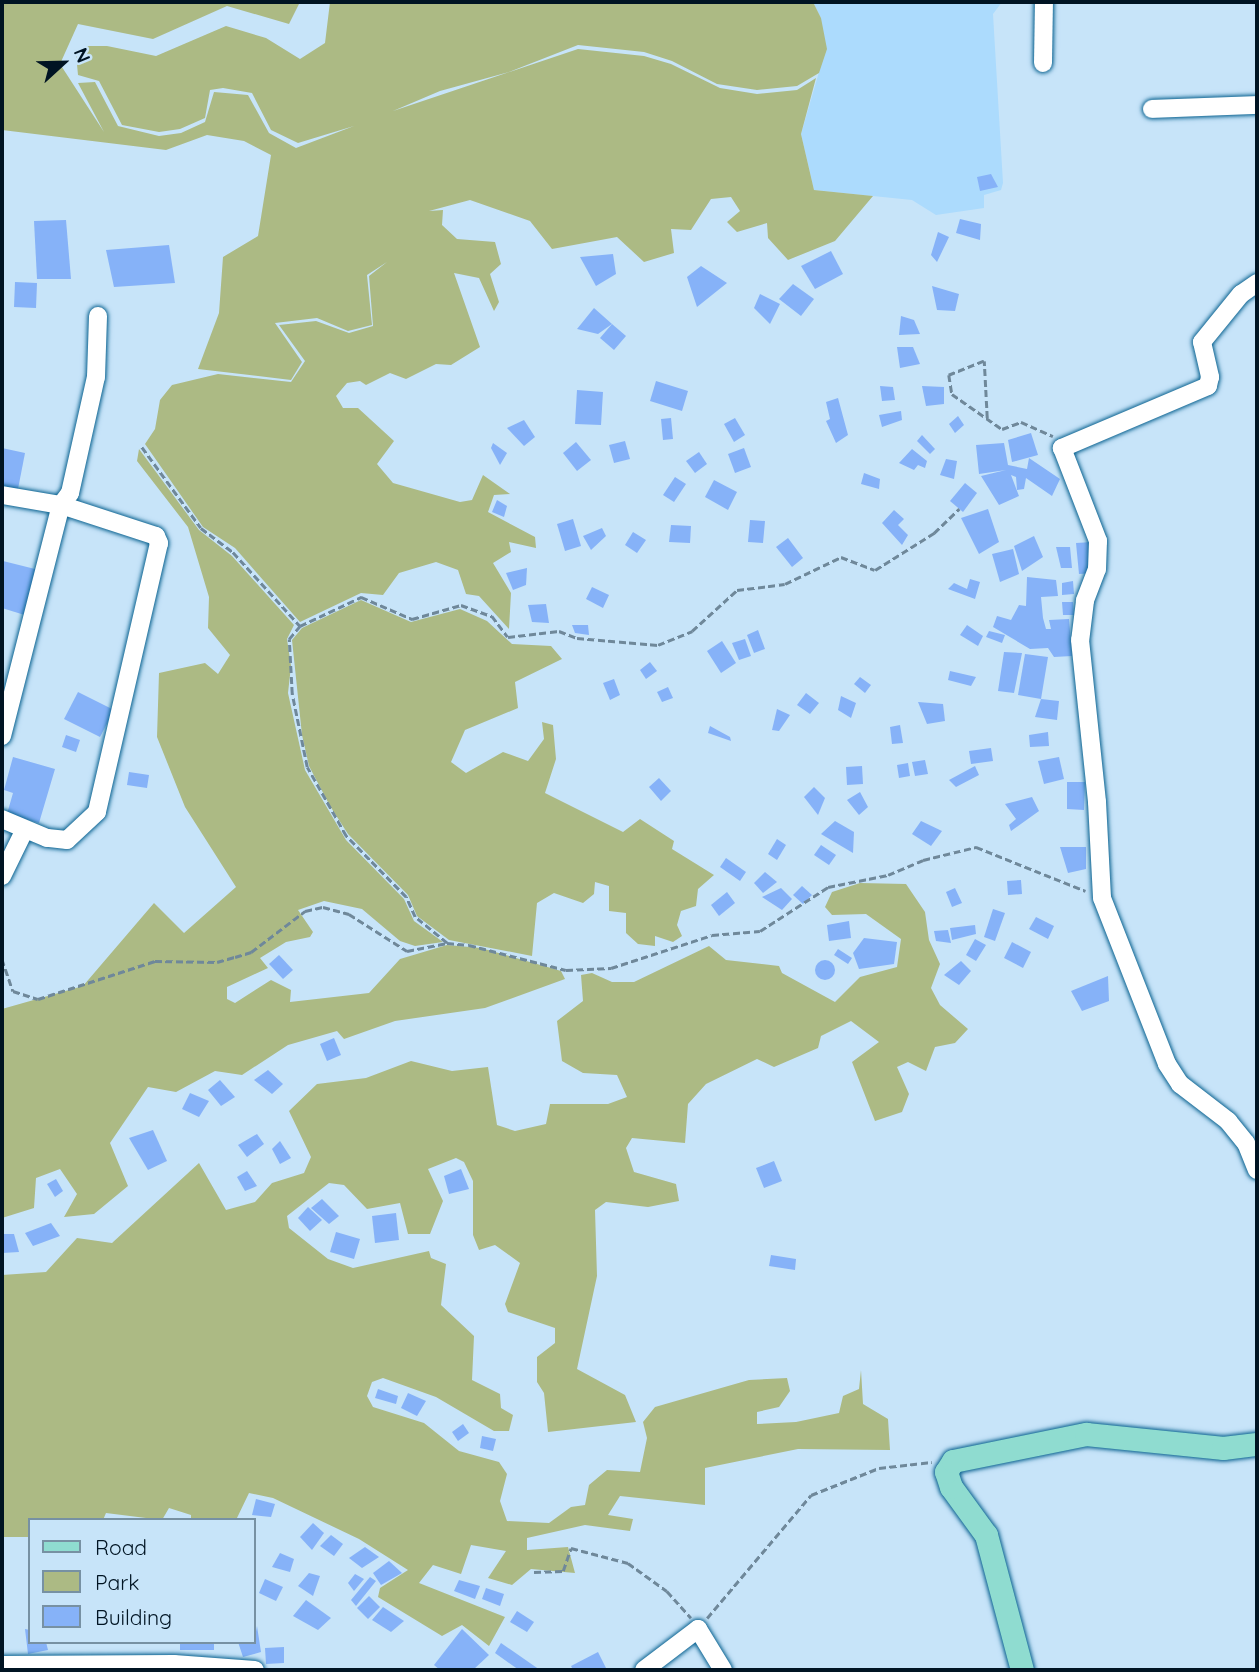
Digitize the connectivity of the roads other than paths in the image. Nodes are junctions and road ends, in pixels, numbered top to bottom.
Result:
1 (1044, 2) edge
2 (1043, 63) dead end
3 (1257, 105) edge
4 (1152, 109) dead end
5 (1257, 283) edge
6 (99, 316) dead end
7 (2, 495) edge
8 (61, 505) junction
9 (2, 736) edge
10 (2, 819) edge
11 (24, 831) junction
12 (2, 876) edge
13 (1257, 1170) edge
14 (1257, 1444) edge
15 (2, 1665) edge
16 (33, 1667) edge
17 (255, 1670) edge
18 (644, 1670) edge
19 (723, 1670) edge
20 (1022, 1670) edge

1 - 2 street
3 - 4 street
5 - 13 street
6 - 8 street
7 - 8 street
8 - 9 street
8 - 11 street
10 - 11 street
11 - 12 street
14 - 20 main road
15 - 16 street
16 - 17 street
18 - 19 street

